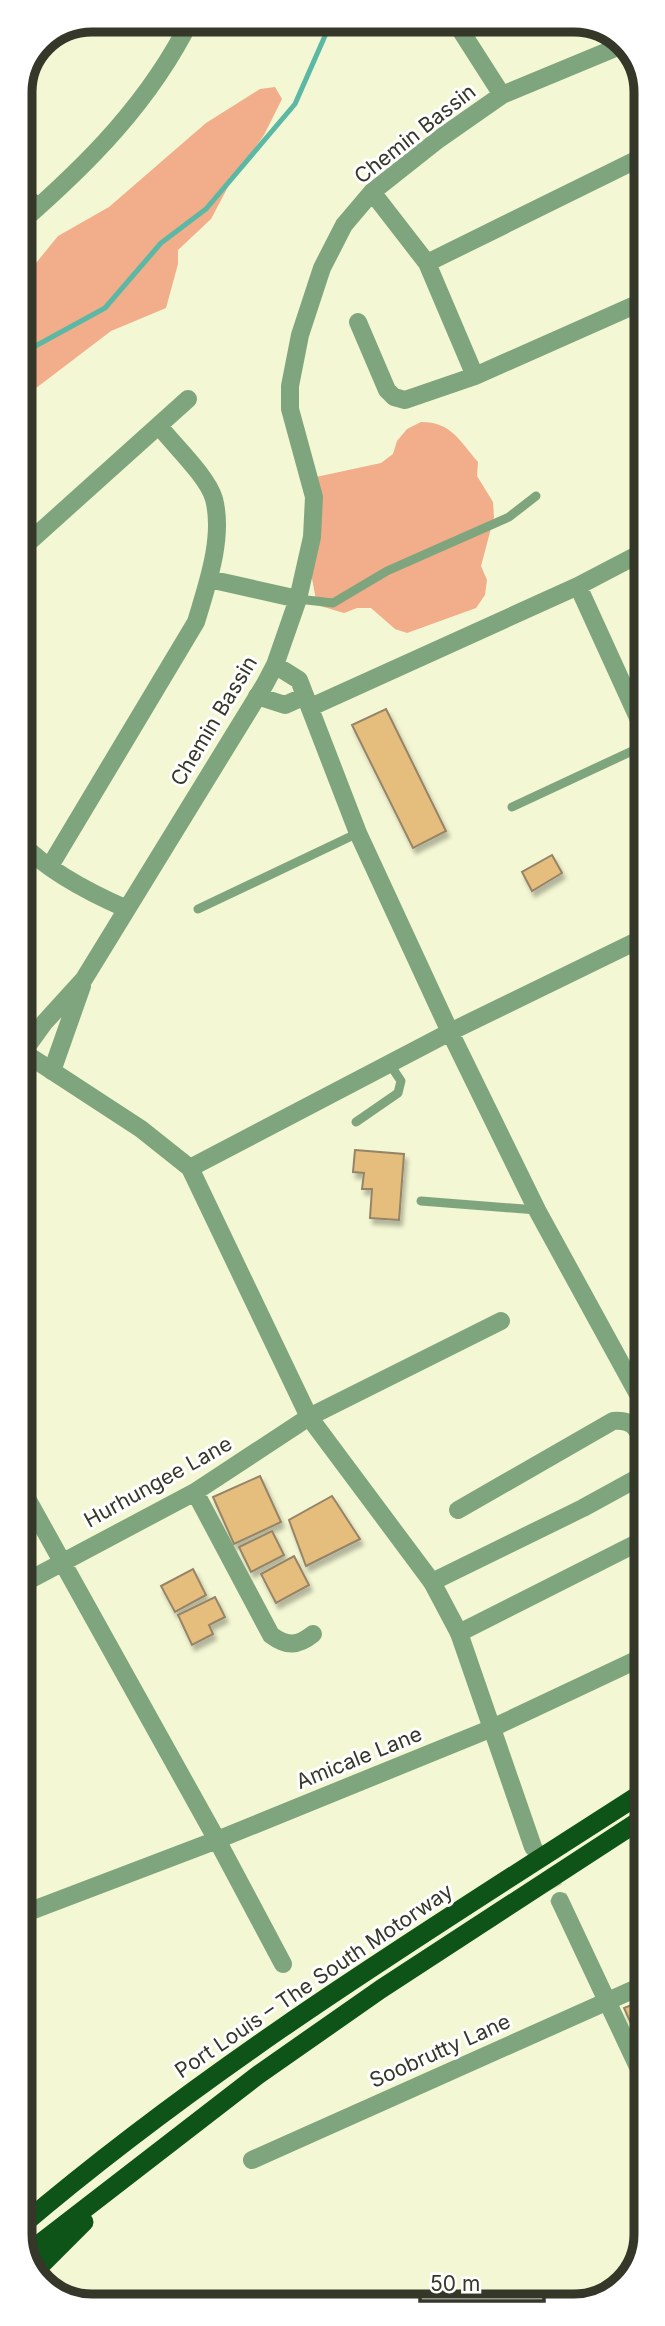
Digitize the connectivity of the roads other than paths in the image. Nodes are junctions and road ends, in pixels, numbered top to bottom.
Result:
1 (183, 32) edge
2 (462, 32) edge
3 (615, 48) edge
4 (502, 95) junction
5 (634, 162) edge
6 (372, 192) junction
7 (32, 202) edge
8 (37, 208) junction
9 (32, 212) edge
10 (427, 263) junction
11 (634, 305) edge
12 (358, 322) dead end
13 (475, 376) junction
14 (188, 399) dead end
15 (159, 426) junction
16 (536, 496) dead end
17 (32, 539) edge
18 (634, 557) edge
19 (209, 579) junction
20 (578, 586) junction
21 (298, 600) junction
22 (275, 665) junction
23 (257, 696) junction
24 (308, 701) junction
25 (634, 709) edge
26 (634, 750) edge
27 (512, 807) dead end
28 (358, 833) junction
29 (32, 855) edge
30 (50, 866) junction
31 (127, 909) junction
32 (198, 909) dead end
33 (634, 942) edge
34 (85, 979) junction
35 (450, 1032) junction
36 (32, 1038) edge
37 (32, 1058) edge
38 (389, 1063) junction
39 (52, 1071) junction
40 (356, 1122) dead end
41 (191, 1168) junction
42 (421, 1201) dead end
43 (537, 1210) junction
44 (501, 1321) dead end
45 (634, 1387) edge
46 (309, 1418) junction
47 (634, 1425) edge
48 (634, 1480) edge
49 (195, 1492) junction
50 (32, 1507) edge
51 (457, 1510) dead end
52 (634, 1545) edge
53 (63, 1560) junction
54 (32, 1578) edge
55 (432, 1582) junction
56 (459, 1633) junction
57 (313, 1634) dead end
58 (634, 1662) edge
59 (490, 1729) junction
60 (634, 1798) edge
61 (634, 1824) edge
62 (216, 1840) junction
63 (533, 1847) tunnel mouth
64 (560, 1901) tunnel mouth
65 (32, 1910) edge
66 (283, 1964) dead end
67 (634, 1989) edge
68 (609, 2000) junction
69 (634, 2057) edge
70 (252, 2160) dead end
71 (133, 2171) junction
72 (32, 2217) edge
73 (33, 2248) edge
74 (41, 2265) edge

1 - 8 street
2 - 4 street
3 - 4 street, Chemin Bassin
4 - 6 street, Chemin Bassin
5 - 10 street
6 - 10 street
6 - 21 street, Chemin Bassin
7 - 8 street
8 - 9 street
10 - 13 street
11 - 13 street
12 - 13 street
14 - 15 street
15 - 17 street
15 - 19 street
16 - 21 lane
18 - 20 street
19 - 21 street
19 - 30 street
20 - 24 street
20 - 25 street
21 - 22 street, Chemin Bassin
22 - 23 street, Chemin Bassin
22 - 24 street
23 - 24 street
23 - 31 street, Chemin Bassin
24 - 28 street
26 - 27 lane
28 - 32 lane
28 - 35 street
29 - 30 street
30 - 31 street
31 - 34 street, Chemin Bassin
33 - 35 street
34 - 36 street
34 - 39 street
35 - 38 street
35 - 43 street
37 - 39 street
38 - 40 lane
38 - 41 street
39 - 41 street
41 - 46 street
42 - 43 lane
43 - 45 street
44 - 46 street, Hurhungee Lane
46 - 49 street, Hurhungee Lane
46 - 55 street
47 - 51 street
48 - 55 street
49 - 53 street, Hurhungee Lane
49 - 57 street
50 - 53 street
52 - 56 street
53 - 54 street, Hurhungee Lane
53 - 62 street
55 - 56 street
56 - 59 street
58 - 59 street, Amicale Lane
59 - 62 street, Amicale Lane
59 - 63 street
60 - 72 highway, Port Louis – The South Motorway
61 - 71 highway
62 - 65 street, Amicale Lane
62 - 66 street
64 - 68 street
67 - 68 street, Soobrutty Lane
68 - 69 street
68 - 70 street, Soobrutty Lane
71 - 73 highway
71 - 74 highway

